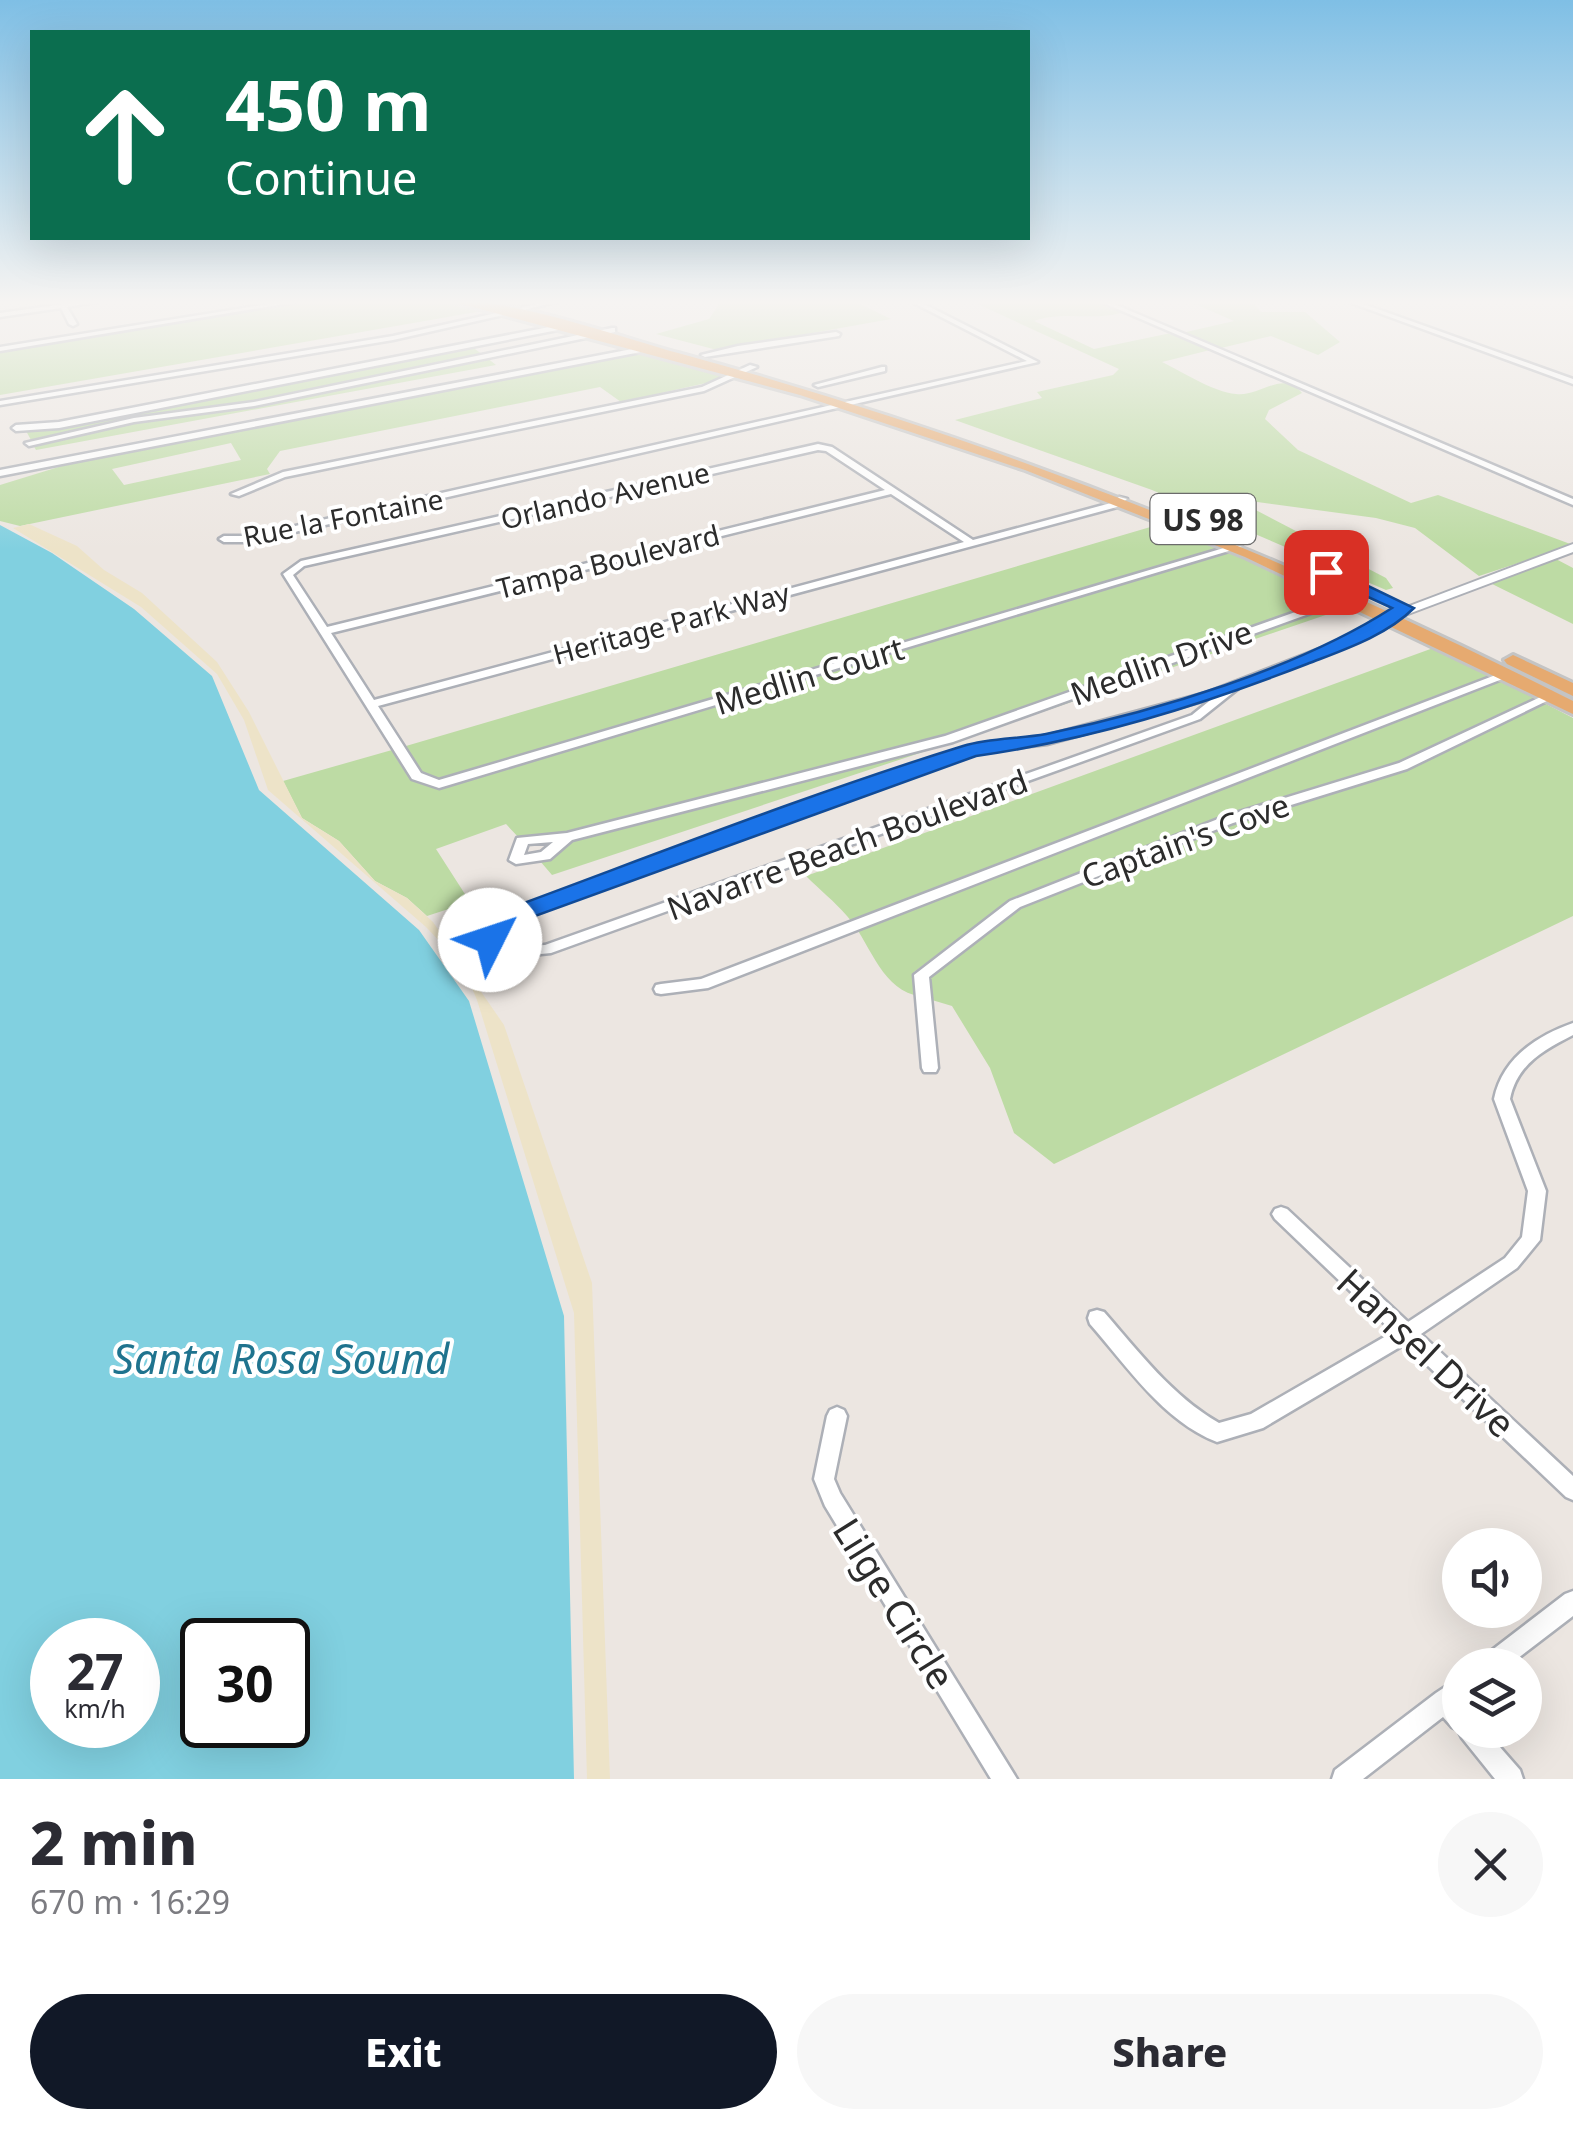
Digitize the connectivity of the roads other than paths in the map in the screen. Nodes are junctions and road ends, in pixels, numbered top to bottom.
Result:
1 (114, 384) edge
2 (269, 384) edge
3 (352, 384) edge
4 (461, 384) edge
5 (716, 384) edge
6 (798, 384) edge
7 (842, 384) edge
8 (942, 384) edge
9 (1297, 384) edge
10 (823, 391) junction
11 (0, 403) edge
12 (863, 403) junction
13 (814, 415) junction
14 (16, 428) dead end
15 (28, 442) dead end
16 (1080, 470) junction
17 (0, 473) edge
18 (892, 491) junction
19 (236, 494) dead end
20 (1122, 498) junction
21 (1573, 502) edge
22 (224, 539) dead end
23 (970, 542) junction
24 (1237, 546) junction
25 (1573, 548) edge
26 (1326, 572) junction
27 (1349, 596) junction
28 (1398, 612) junction
29 (324, 632) junction
30 (1506, 674) junction
31 (1234, 686) junction
32 (1573, 690) edge
33 (1549, 696) junction
34 (372, 704) junction
35 (1573, 708) edge
36 (567, 837) dead end
37 (661, 988) dead end
38 (1573, 1028) edge
39 (930, 1068) dead end
40 (1281, 1214) dead end
41 (1097, 1318) dead end
42 (1407, 1333) junction
43 (837, 1416) dead end
44 (1573, 1490) edge
45 (1573, 1602) edge
46 (1513, 1648) edge
47 (1442, 1712) edge
48 (1485, 1748) edge
49 (1004, 1779) edge
50 (1344, 1779) edge
51 (1511, 1779) edge

1 - 11 street
2 - 14 street
3 - 15 street
4 - 17 street
5 - 19 street
6 - 10 highway, US 98
7 - 10 street
8 - 12 street, Rue la Fontaine
9 - 21 street
10 - 12 highway, US 98
10 - 13 street
12 - 13 street, Rue la Fontaine
12 - 16 highway, US 98
12 - 20 highway, US 98
13 - 22 street, Rue la Fontaine
16 - 20 highway
16 - 26 highway, US 98
18 - 23 street, Orlando Avenue
18 - 29 street, Tampa Boulevard
18 - 29 street, Orlando Avenue
20 - 23 street, Heritage Park Way
20 - 24 highway, US 98
20 - 26 highway
23 - 34 street, Heritage Park Way
24 - 27 highway, US 98
24 - 34 street, Medlin Court
25 - 28 street
26 - 28 highway, US 98
27 - 28 highway, US 98
27 - 36 street, Medlin Drive
28 - 30 highway, US 98
28 - 31 street
28 - 32 highway, US 98
29 - 34 street
30 - 33 highway, US 98
30 - 37 street
31 - 31 street, Navarre Beach Boulevard
33 - 35 highway, US 98
33 - 39 street, Captain's Cove
38 - 42 street
40 - 42 street, Hansel Drive
41 - 42 street
42 - 44 street, Hansel Drive
43 - 49 street, Lilge Circle
45 - 46 street
47 - 50 street
48 - 51 street

